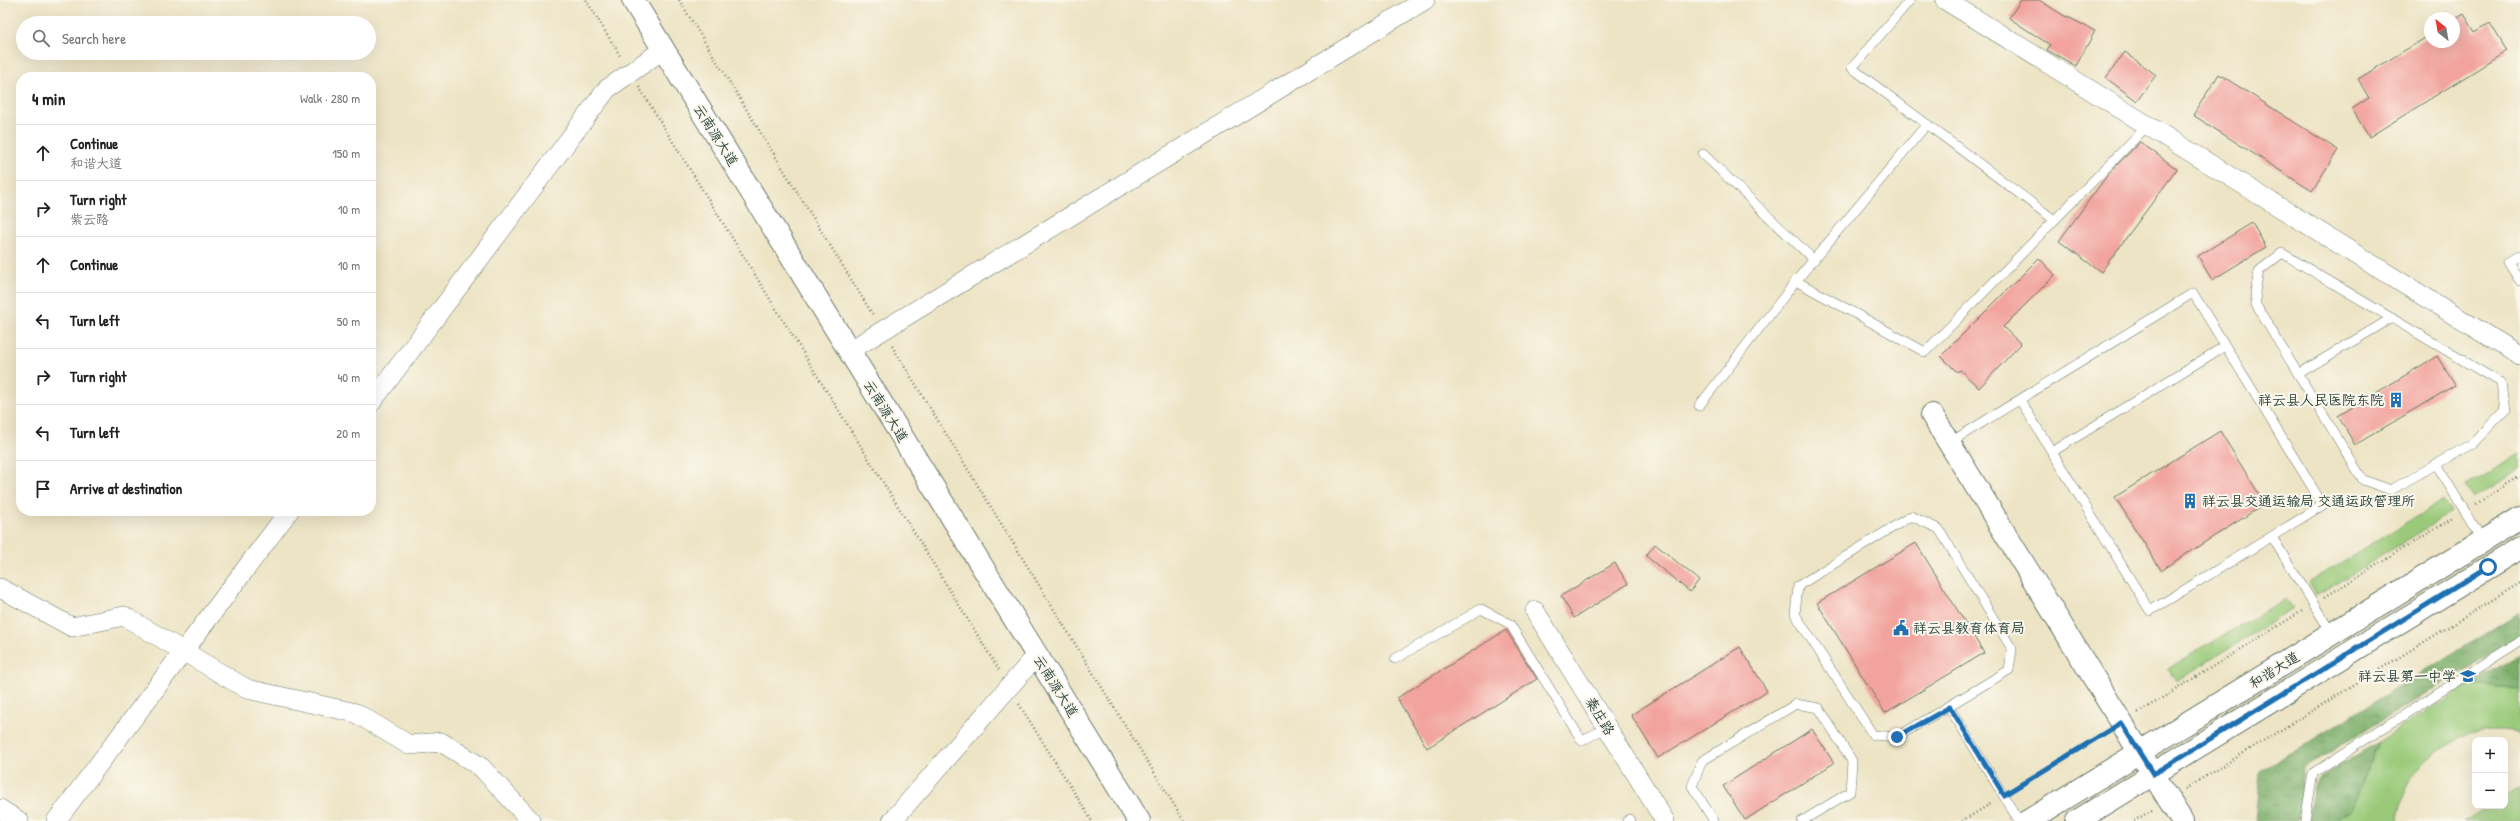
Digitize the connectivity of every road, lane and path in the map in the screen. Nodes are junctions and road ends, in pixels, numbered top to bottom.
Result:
1 (586, 0) edge
2 (634, 0) edge
3 (680, 0) edge
4 (1424, 0) edge
5 (1910, 0) edge
6 (1945, 0) edge
7 (664, 49) junction
8 (630, 72) junction
9 (1927, 124) junction
10 (2148, 125) junction
11 (1703, 154) dead end
12 (2053, 219) junction
13 (2520, 255) edge
14 (1814, 260) junction
15 (1796, 281) junction
16 (2520, 281) edge
17 (2392, 318) junction
18 (882, 330) junction
19 (2225, 346) junction
20 (849, 351) junction
21 (2520, 356) edge
22 (2298, 374) junction
23 (376, 395) edge
24 (2020, 400) junction
25 (1699, 406) dead end
26 (1932, 415) dead end
27 (1949, 443) junction
28 (2052, 452) junction
29 (2436, 464) junction
30 (2520, 476) edge
31 (2465, 511) junction
32 (285, 516) edge
33 (2520, 518) edge
34 (2272, 536) junction
35 (2483, 541) junction
36 (2520, 548) edge
37 (2520, 583) edge
38 (0, 588) edge
39 (2313, 604) junction
40 (1535, 610) dead end
41 (2332, 635) junction
42 (2520, 641) edge
43 (182, 652) junction
44 (1037, 655) junction
45 (1395, 659) dead end
46 (1009, 687) junction
47 (1950, 707) junction
48 (2121, 723) junction
49 (1607, 727) junction
50 (2140, 753) junction
51 (2153, 774) junction
52 (2004, 795) junction
53 (2168, 800) junction
54 (0, 809) edge
55 (1818, 817) edge
56 (19, 821) edge
57 (56, 821) edge
58 (531, 821) edge
59 (892, 821) edge
60 (1092, 821) edge
61 (1139, 821) edge
62 (1184, 821) edge
63 (1627, 821) edge
64 (1631, 821) edge
65 (1665, 821) edge
66 (1714, 821) edge
67 (1802, 821) edge
68 (1962, 821) edge
69 (2019, 821) edge
70 (2028, 821) edge
71 (2077, 821) edge
72 (2134, 821) edge
73 (2182, 821) edge
74 (2305, 821) edge

1 - 8 path
2 - 7 main road, 云南源大道
3 - 18 path
4 - 18 street
5 - 9 lane
6 - 10 street
7 - 8 street
7 - 20 main road, 云南源大道
8 - 23 street
8 - 46 path
9 - 12 lane
9 - 14 lane
10 - 12 lane
10 - 21 street
11 - 14 lane
12 - 15 lane
13 - 16 lane
14 - 15 lane
15 - 25 lane
17 - 22 lane
17 - 22 lane
17 - 29 lane
18 - 20 street
18 - 62 path
19 - 24 lane
19 - 28 lane
19 - 34 lane
20 - 44 main road, 云南源大道
22 - 29 lane
24 - 27 lane
24 - 28 lane
26 - 27 main road
27 - 48 main road
28 - 34 lane
29 - 31 lane
30 - 31 path
31 - 35 lane
31 - 39 path
32 - 43 street
33 - 35 main road, 和谐大道
34 - 39 lane
35 - 41 main road, 和谐大道
36 - 51 main road, 和谐大道
37 - 53 path
38 - 43 street
39 - 41 lane
39 - 48 path
40 - 49 street, 秦庄路
41 - 50 main road, 和谐大道
42 - 74 lane
43 - 57 street
43 - 58 street
44 - 46 street
44 - 61 main road, 云南源大道
45 - 49 lane
46 - 59 street
46 - 60 path
47 - 47 lane
47 - 52 lane
48 - 50 main road
48 - 52 path
49 - 65 street, 秦庄路
50 - 51 main road
50 - 70 main road, 和谐大道
51 - 53 main road
51 - 71 main road, 和谐大道
52 - 68 path
52 - 69 lane
53 - 72 path
53 - 73 main road
54 - 56 street
55 - 66 lane
55 - 67 lane
63 - 64 lane

